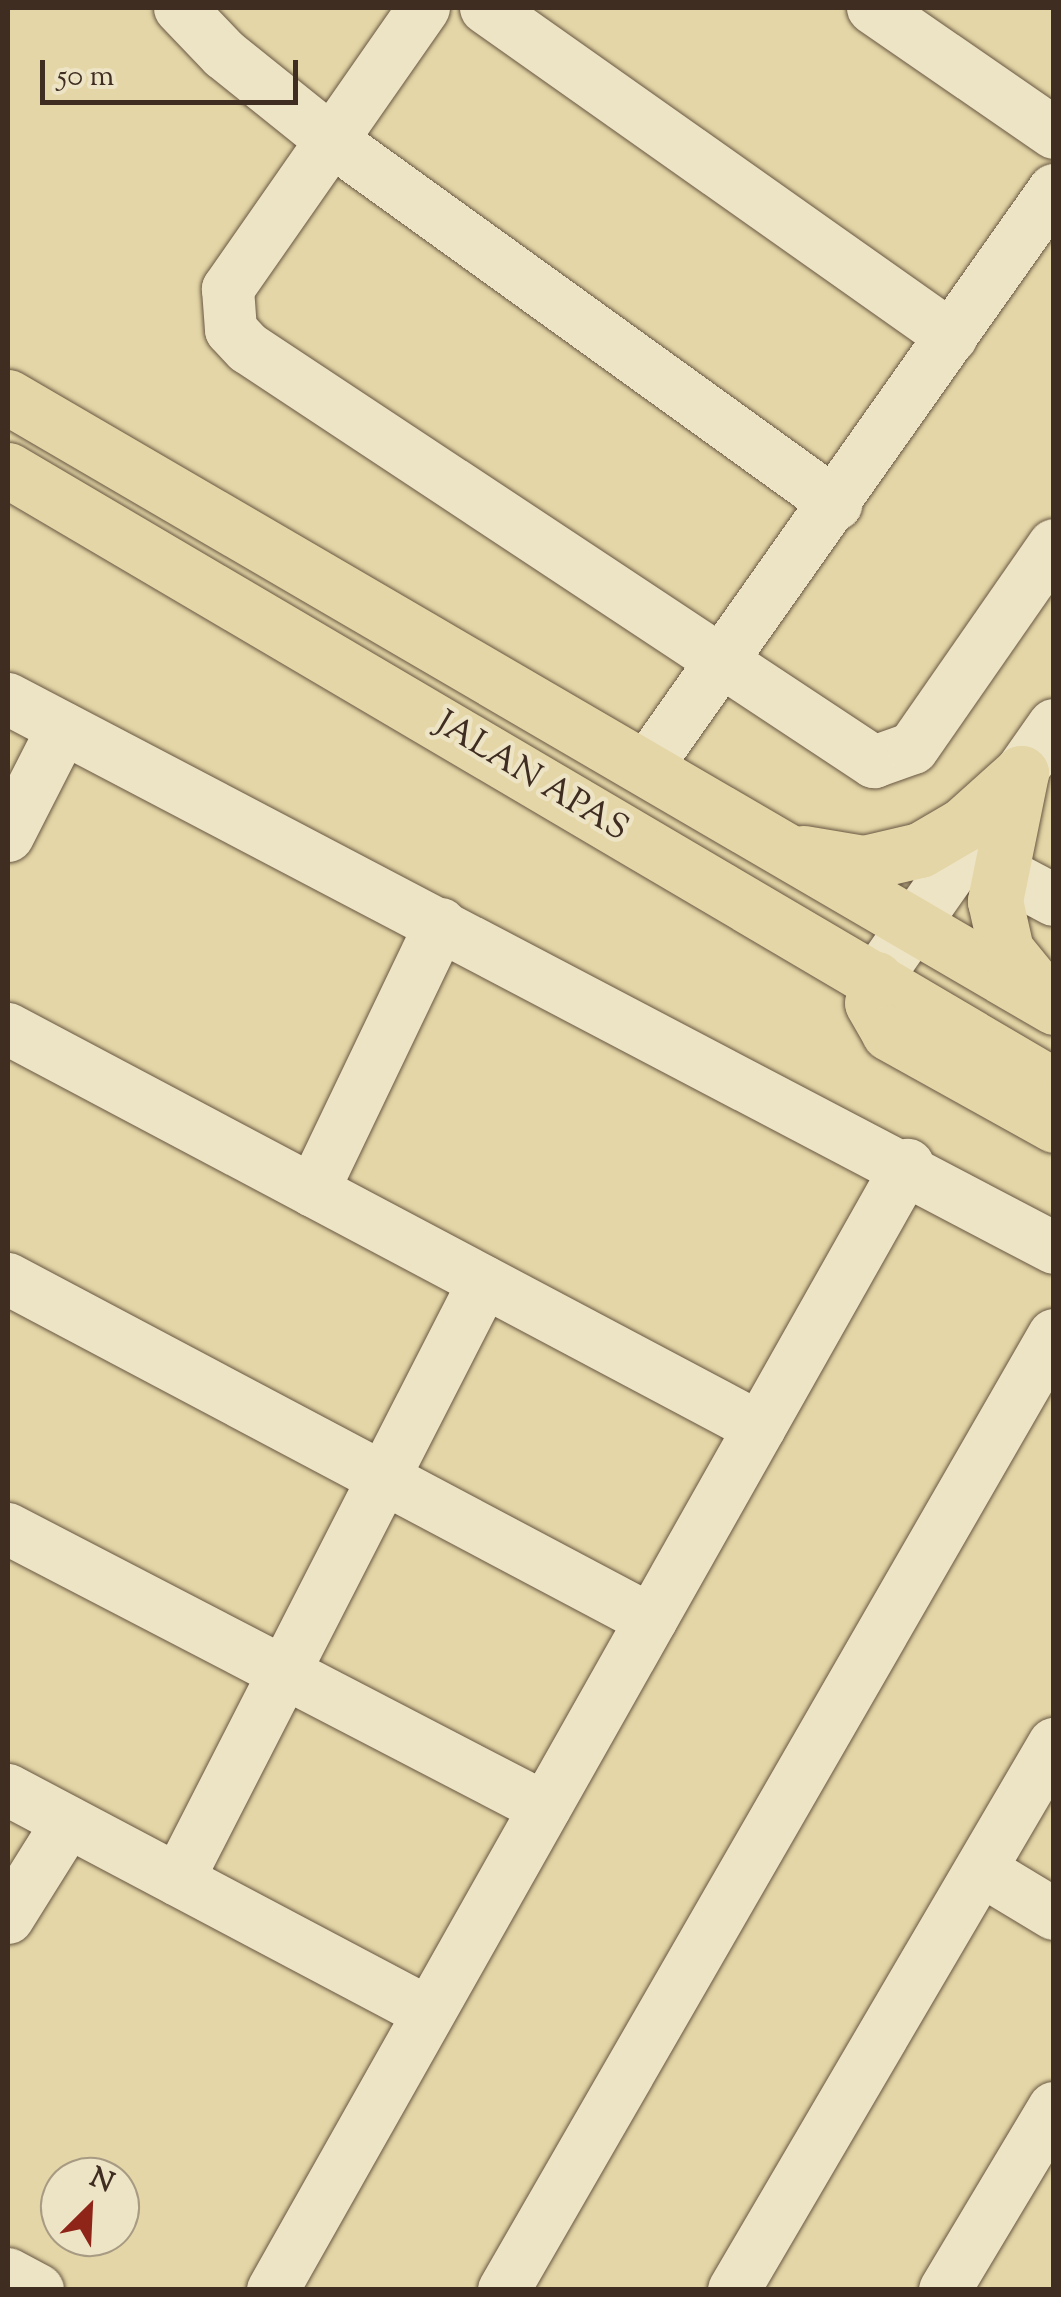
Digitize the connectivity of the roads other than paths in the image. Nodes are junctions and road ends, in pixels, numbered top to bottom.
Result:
1 (180, 8) edge
2 (424, 8) edge
3 (486, 8) edge
4 (873, 8) edge
5 (1054, 133) edge
6 (332, 140) junction
7 (1054, 190) edge
8 (952, 337) junction
9 (8, 397) edge
10 (8, 470) edge
11 (836, 504) junction
12 (1054, 545) edge
13 (378, 612) junction
14 (724, 667) junction
15 (8, 698) edge
16 (1054, 725) edge
17 (64, 728) junction
18 (660, 773) junction
19 (1020, 773) junction
20 (614, 828) junction
21 (8, 836) edge
22 (784, 849) junction
23 (999, 870) junction
24 (1054, 900) edge
25 (440, 924) junction
26 (913, 926) junction
27 (876, 980) junction
28 (1054, 1006) edge
29 (8, 1029) edge
30 (1054, 1086) edge
31 (1054, 1125) edge
32 (908, 1165) junction
33 (313, 1191) junction
34 (1054, 1248) edge
35 (8, 1279) edge
36 (484, 1282) junction
37 (1054, 1335) edge
38 (760, 1428) junction
39 (383, 1478) junction
40 (8, 1529) edge
41 (651, 1620) junction
42 (284, 1672) junction
43 (1054, 1744) edge
44 (8, 1790) edge
45 (545, 1808) junction
46 (68, 1822) junction
47 (982, 1870) junction
48 (178, 1880) junction
49 (1054, 1914) edge
50 (8, 1918) edge
51 (429, 2012) junction
52 (1054, 2108) edge
53 (8, 2274) edge
54 (38, 2290) edge
55 (273, 2290) edge
56 (504, 2290) edge
57 (734, 2290) edge
58 (945, 2290) edge

1 - 6 street
2 - 6 street
3 - 8 street
4 - 5 street
6 - 11 street
6 - 14 street
7 - 8 street
8 - 11 street
9 - 13 highway, JALAN APAS
10 - 20 highway, JALAN APAS
11 - 14 street
12 - 14 street
13 - 18 highway, JALAN APAS
13 - 20 highway
14 - 18 street
15 - 17 street
16 - 19 street
17 - 21 street
17 - 25 street
18 - 22 highway, JALAN APAS
19 - 22 highway
19 - 23 highway
19 - 26 street
20 - 27 highway, JALAN APAS
22 - 26 highway, JALAN APAS
23 - 24 street
23 - 28 highway
25 - 32 street
25 - 33 street
26 - 27 street
26 - 28 highway, JALAN APAS
27 - 30 highway, JALAN APAS
27 - 31 highway
29 - 33 street
32 - 34 street
32 - 38 street
33 - 36 street
35 - 39 street
36 - 38 street
36 - 39 street
37 - 56 street
38 - 41 street
39 - 41 street
39 - 42 street
40 - 42 street
41 - 45 street
42 - 45 street
42 - 48 street
43 - 47 street
44 - 46 street
45 - 51 street
46 - 48 street
46 - 50 street
47 - 49 street
47 - 57 street
48 - 51 street
51 - 55 street
52 - 58 street
53 - 54 street

